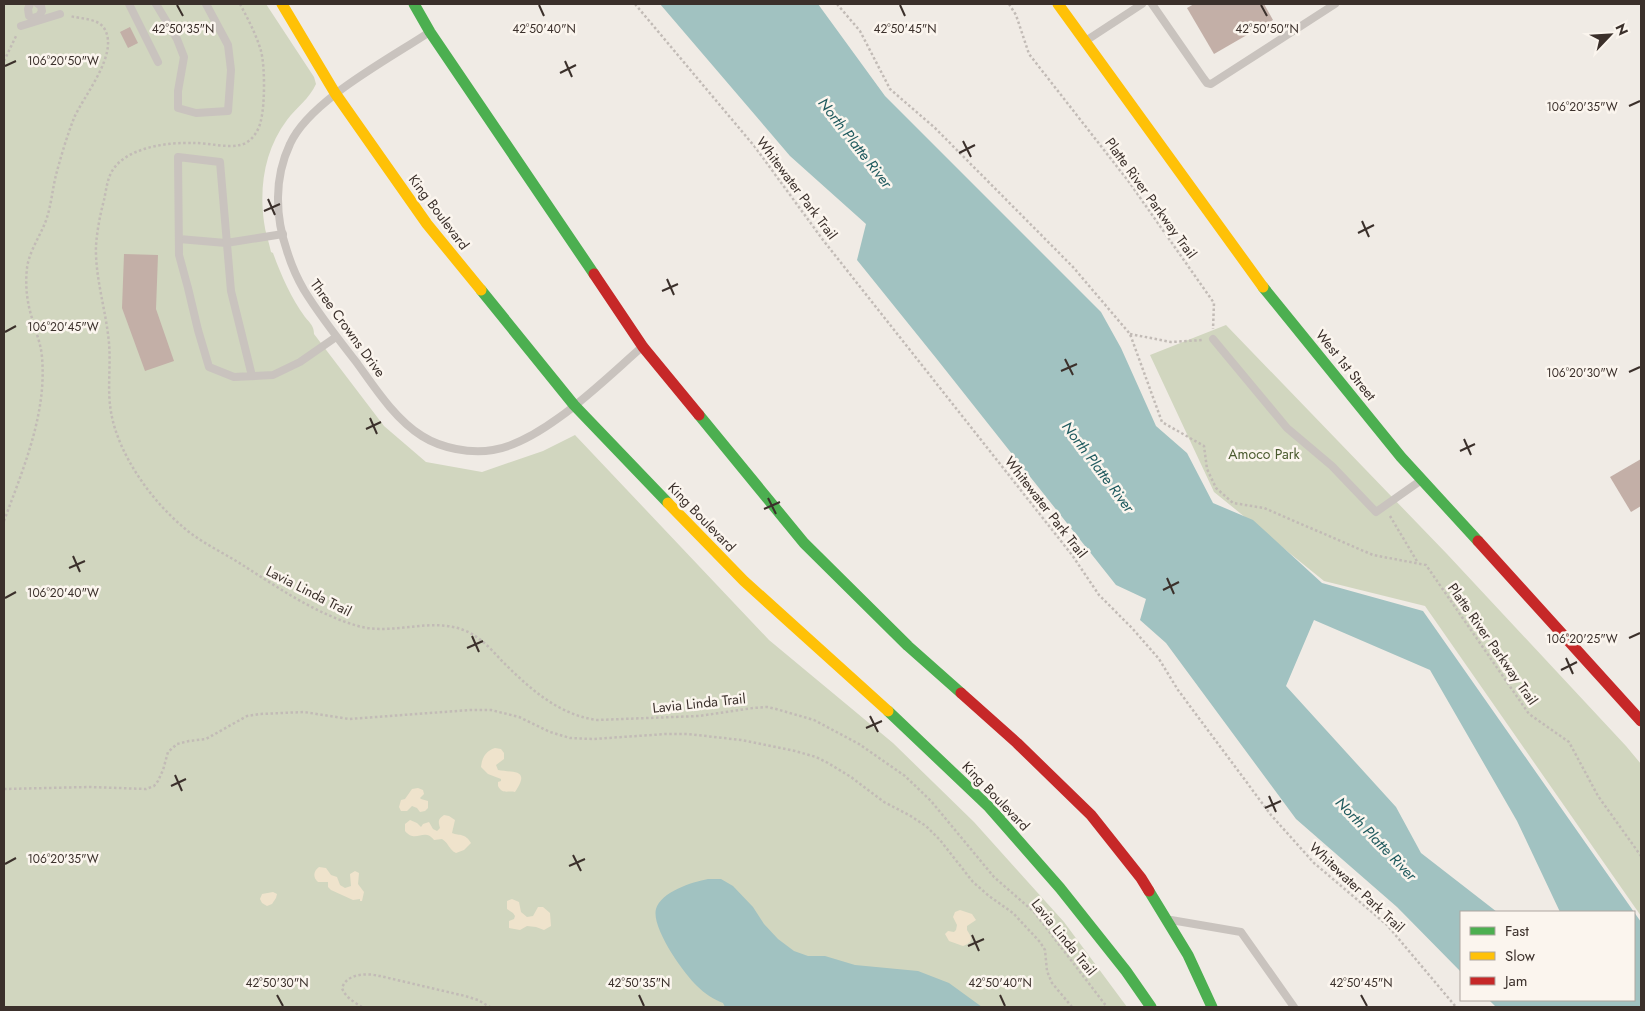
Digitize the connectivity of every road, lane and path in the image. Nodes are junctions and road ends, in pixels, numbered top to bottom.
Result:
1 (30, 4) edge
2 (38, 4) edge
3 (129, 4) edge
4 (156, 4) edge
5 (206, 4) edge
6 (240, 4) edge
7 (282, 4) edge
8 (414, 4) edge
9 (635, 4) edge
10 (837, 4) edge
11 (1009, 4) edge
12 (1058, 4) edge
13 (1142, 4) edge
14 (1152, 4) edge
15 (1334, 4) edge
16 (60, 14) joint
17 (21, 26) dead end
18 (430, 32) junction
19 (1085, 41) junction
20 (158, 62) dead end
21 (335, 93) junction
22 (283, 234) junction
23 (179, 239) junction
24 (226, 243) junction
25 (1130, 334) junction
26 (336, 337) junction
27 (1213, 339) junction
28 (643, 346) junction
29 (252, 376) junction
30 (574, 405) junction
31 (1421, 480) junction
32 (1385, 506) junction
33 (4, 521) edge
34 (1418, 564) junction
35 (1641, 721) edge
36 (4, 789) edge
37 (1641, 856) edge
38 (1166, 919) junction
39 (362, 1007) edge
40 (490, 1007) edge
41 (1072, 1007) edge
42 (1107, 1007) edge
43 (1151, 1007) edge
44 (1212, 1007) edge
45 (1294, 1007) edge
46 (1456, 1007) edge

1 - 2 lane
3 - 20 lane
4 - 5 lane
6 - 42 path, Lavia Linda Trail
7 - 21 street, King Boulevard
8 - 18 street
9 - 46 path, Whitewater Park Trail
10 - 25 path, Platte River Parkway Trail
11 - 27 path, Platte River Parkway Trail
12 - 19 street, West 1st Street
13 - 19 lane
14 - 15 lane
16 - 17 lane
16 - 33 path
18 - 21 lane, Three Crowns Drive
18 - 28 street
19 - 31 street, West 1st Street
21 - 22 lane, Three Crowns Drive
21 - 30 street, King Boulevard
22 - 24 lane
22 - 26 lane, Three Crowns Drive
23 - 24 lane
23 - 24 lane
23 - 29 lane
24 - 29 lane
25 - 27 path
25 - 34 path, Platte River Parkway Trail
26 - 29 lane
26 - 30 lane, Three Crowns Drive
27 - 32 lane
28 - 30 lane, Three Crowns Drive
28 - 38 street
30 - 43 street, King Boulevard
31 - 32 lane
31 - 35 street, West 1st Street
32 - 34 path, Platte River Parkway Trail
34 - 37 path, Platte River Parkway Trail
36 - 41 path
38 - 44 street
38 - 45 lane
39 - 40 path

